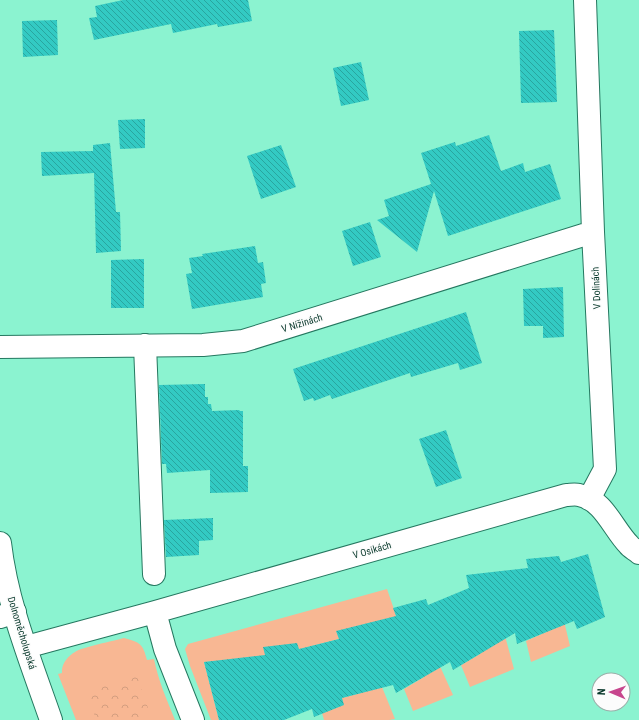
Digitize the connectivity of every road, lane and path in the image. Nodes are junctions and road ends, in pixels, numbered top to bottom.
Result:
1 (585, 0) edge
2 (593, 232) junction
3 (145, 345) junction
4 (0, 347) edge
5 (589, 499) junction
6 (0, 543) edge
7 (639, 553) edge
8 (154, 574) dead end
9 (155, 612) junction
10 (7, 615) edge
11 (26, 647) junction
12 (52, 720) edge
13 (193, 720) edge

1 - 2 street, V Dolinách
2 - 3 street, V Nížinách
2 - 5 street, V Dolinách
3 - 4 street, V Nížinách
3 - 8 street
5 - 7 street
5 - 9 street, V Osikách
6 - 10 street, Dolnoměcholupská
9 - 11 street, V Osikách
9 - 13 street
10 - 11 street, Dolnoměcholupská
11 - 12 street, Dolnoměcholupská

